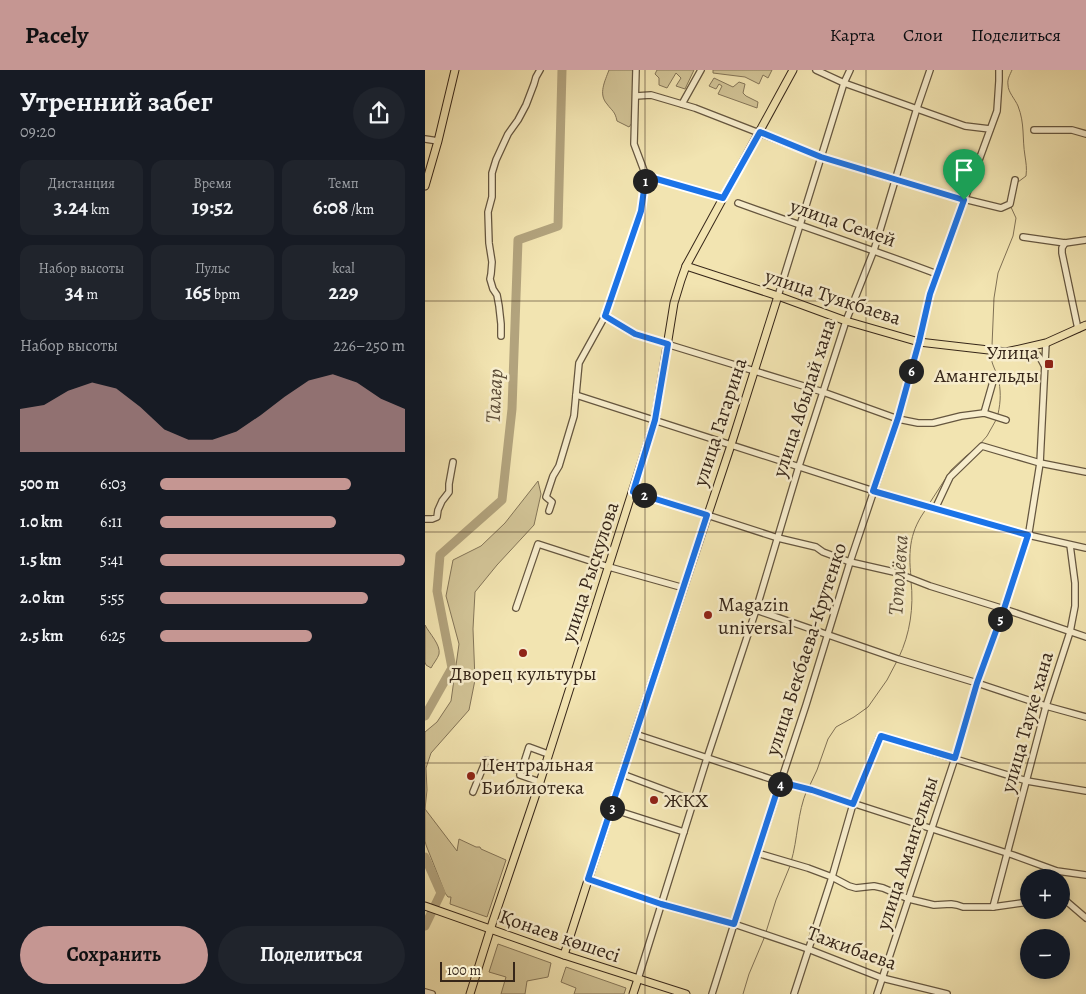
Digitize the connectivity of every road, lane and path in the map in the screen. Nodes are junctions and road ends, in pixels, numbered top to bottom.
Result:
1 (455, 70) edge
2 (540, 70) edge
3 (636, 70) edge
4 (701, 70) edge
5 (793, 70) edge
6 (815, 70) edge
7 (851, 70) edge
8 (930, 70) edge
9 (999, 70) edge
10 (844, 82) junction
11 (636, 96) junction
12 (682, 104) junction
13 (917, 108) junction
14 (990, 129) junction
15 (1033, 130) dead end
16 (760, 132) junction
17 (1086, 134) edge
18 (425, 139) edge
19 (438, 141) junction
20 (821, 157) junction
21 (646, 176) junction
22 (895, 180) junction
23 (1015, 180) dead end
24 (425, 186) edge
25 (723, 198) junction
26 (964, 200) junction
27 (738, 203) dead end
28 (800, 226) junction
29 (1023, 237) dead end
30 (1086, 240) edge
31 (1065, 243) junction
32 (873, 250) junction
33 (686, 266) junction
34 (937, 274) junction
35 (778, 296) junction
36 (605, 316) junction
37 (846, 320) junction
38 (1086, 325) edge
39 (1078, 329) junction
40 (501, 336) dead end
41 (919, 342) junction
42 (1046, 343) junction
43 (668, 344) junction
44 (1023, 349) junction
45 (1045, 366) junction
46 (754, 371) junction
47 (994, 378) dead end
48 (823, 392) junction
49 (576, 395) junction
50 (984, 413) junction
51 (898, 418) junction
52 (655, 420) junction
53 (1006, 420) dead end
54 (731, 445) junction
55 (453, 462) dead end
56 (1041, 463) junction
57 (799, 466) junction
58 (1086, 472) edge
59 (873, 491) junction
60 (633, 492) junction
61 (935, 509) junction
62 (549, 511) dead end
63 (707, 515) junction
64 (425, 519) edge
65 (1028, 535) junction
66 (778, 538) junction
67 (1070, 544) junction
68 (1086, 548) edge
69 (850, 562) junction
70 (609, 567) junction
71 (684, 588) junction
72 (516, 608) dead end
73 (1004, 609) junction
74 (756, 610) junction
75 (1070, 632) junction
76 (827, 635) junction
77 (1086, 637) edge
78 (977, 683) junction
79 (1046, 706) junction
80 (1086, 717) edge
81 (635, 734) junction
82 (549, 754) junction
83 (707, 758) junction
84 (955, 758) junction
85 (521, 771) junction
86 (622, 774) junction
87 (1027, 781) junction
88 (540, 782) junction
89 (780, 782) junction
90 (1086, 791) edge
91 (473, 792) dead end
92 (694, 801) junction
93 (853, 804) junction
94 (612, 809) junction
95 (932, 829) junction
96 (684, 832) junction
97 (757, 853) junction
98 (1008, 853) junction
99 (1086, 875) edge
100 (832, 877) junction
101 (588, 879) junction
102 (909, 898) junction
103 (1020, 903) edge
104 (661, 904) junction
105 (1070, 904) edge
106 (425, 906) edge
107 (993, 907) junction
108 (1086, 918) edge
109 (734, 924) junction
110 (490, 930) junction
111 (808, 949) junction
112 (564, 955) junction
113 (882, 978) junction
114 (637, 979) junction
115 (425, 992) edge
116 (432, 994) edge
117 (470, 994) edge
118 (633, 994) edge
119 (686, 994) edge
120 (712, 994) edge
121 (794, 994) edge
122 (877, 994) edge
123 (947, 994) edge

1 - 19 main road
2 - 40 street
3 - 11 street
4 - 12 street
5 - 16 main road, улица Рыскулова
6 - 10 street
7 - 10 street, улица Гагарина
8 - 13 street, улица Абылай хана
9 - 14 street, улица Бекбаева-Крутенко
10 - 13 street
10 - 20 street, улица Гагарина
11 - 12 street
11 - 21 street
12 - 16 street
13 - 14 street
13 - 22 street, улица Абылай хана
14 - 26 street, улица Бекбаева-Крутенко
15 - 17 street
16 - 20 street
16 - 25 main road, улица Рыскулова
18 - 19 street
19 - 24 main road
20 - 22 street
20 - 28 street, улица Гагарина
21 - 25 street
21 - 36 street
22 - 26 street
22 - 32 street, улица Абылай хана
23 - 26 street
25 - 33 main road, улица Рыскулова
26 - 34 street, улица Бекбаева-Крутенко
27 - 28 street, улица Семей
28 - 32 street, улица Семей
28 - 35 street, улица Гагарина
29 - 31 street
30 - 31 street
31 - 39 street
32 - 34 street, улица Семей
32 - 37 street, улица Абылай хана
33 - 35 main road, улица Туякбаева
33 - 43 main road, улица Рыскулова
34 - 41 street, улица Бекбаева-Крутенко
35 - 37 main road, улица Туякбаева
35 - 46 main road, улица Гагарина
36 - 43 street
36 - 49 street
37 - 41 main road, улица Туякбаева
37 - 48 street, улица Абылай хана
38 - 39 main road, улица Туякбаева
39 - 42 main road, улица Туякбаева
41 - 44 main road, улица Туякбаева
41 - 51 street, улица Бекбаева-Крутенко
42 - 44 main road, улица Туякбаева
42 - 45 street, улица Амангельды
43 - 46 street
43 - 52 main road, улица Рыскулова
44 - 45 street
45 - 56 street, улица Амангельды
46 - 48 street
46 - 54 main road, улица Гагарина
47 - 50 street
48 - 51 street
48 - 57 street, улица Абылай хана
49 - 52 street
49 - 62 street
50 - 51 street
50 - 53 street
51 - 59 street, улица Бекбаева-Крутенко
52 - 54 street
52 - 60 main road, улица Рыскулова
54 - 57 street
54 - 63 main road, улица Гагарина
55 - 64 street
56 - 58 street
56 - 61 street
56 - 65 street, улица Амангельды
57 - 59 street
57 - 66 street, улица Абылай хана
59 - 61 street
59 - 69 street, улица Бекбаева-Крутенко
60 - 63 street
60 - 70 main road, улица Рыскулова
61 - 65 street
63 - 66 street
63 - 71 main road, улица Гагарина
65 - 67 street
65 - 73 street, улица Амангельды
66 - 69 street
66 - 74 street, улица Абылай хана
67 - 68 street
67 - 75 street, улица Тауке хана
69 - 73 street
69 - 76 street, улица Бекбаева-Крутенко
70 - 71 street
70 - 72 street
70 - 82 main road, улица Рыскулова
71 - 81 main road, улица Гагарина
73 - 75 street
73 - 78 street, улица Амангельды
74 - 76 street
74 - 83 street
75 - 77 street
75 - 79 street, улица Тауке хана
76 - 78 street
76 - 89 street, улица Бекбаева-Крутенко
78 - 79 street
78 - 84 street, улица Амангельды
79 - 80 street
79 - 87 street, улица Тауке хана
81 - 83 street
81 - 86 main road, улица Гагарина
82 - 85 street
82 - 88 main road, улица Рыскулова
83 - 89 street
83 - 92 street
84 - 87 street
84 - 93 street
84 - 95 street, улица Амангельды
85 - 88 street
85 - 91 street
86 - 92 street
86 - 94 main road, улица Гагарина
87 - 90 street
87 - 98 street, улица Тауке хана
88 - 110 main road, улица Рыскулова
89 - 93 street
89 - 97 street, улица Бекбаева-Крутенко
92 - 96 street
93 - 95 street
93 - 100 street
94 - 96 street
94 - 101 main road, улица Гагарина
95 - 98 street
95 - 102 street, улица Амангельды
96 - 104 street
97 - 100 street
97 - 109 street, улица Бекбаева-Крутенко
98 - 99 street
98 - 107 street, улица Тауке хана
100 - 102 street
100 - 111 street
101 - 104 street, Тажибаева
101 - 112 main road, улица Гагарина
102 - 107 street
102 - 113 street, улица Амангельды
103 - 107 street
104 - 109 street, Тажибаева
104 - 114 street
105 - 108 street
106 - 110 main road, Қонаев көшесі
109 - 111 street, Тажибаева
109 - 120 street, улица Бекбаева-Крутенко
110 - 112 main road, Қонаев көшесі
110 - 117 main road, улица Рыскулова
111 - 113 street, Тажибаева
111 - 121 street
112 - 114 main road, Қонаев көшесі
113 - 122 street, улица Амангельды
113 - 123 street, Тажибаева
114 - 118 main road
114 - 119 main road, Қонаев көшесі
115 - 116 street

